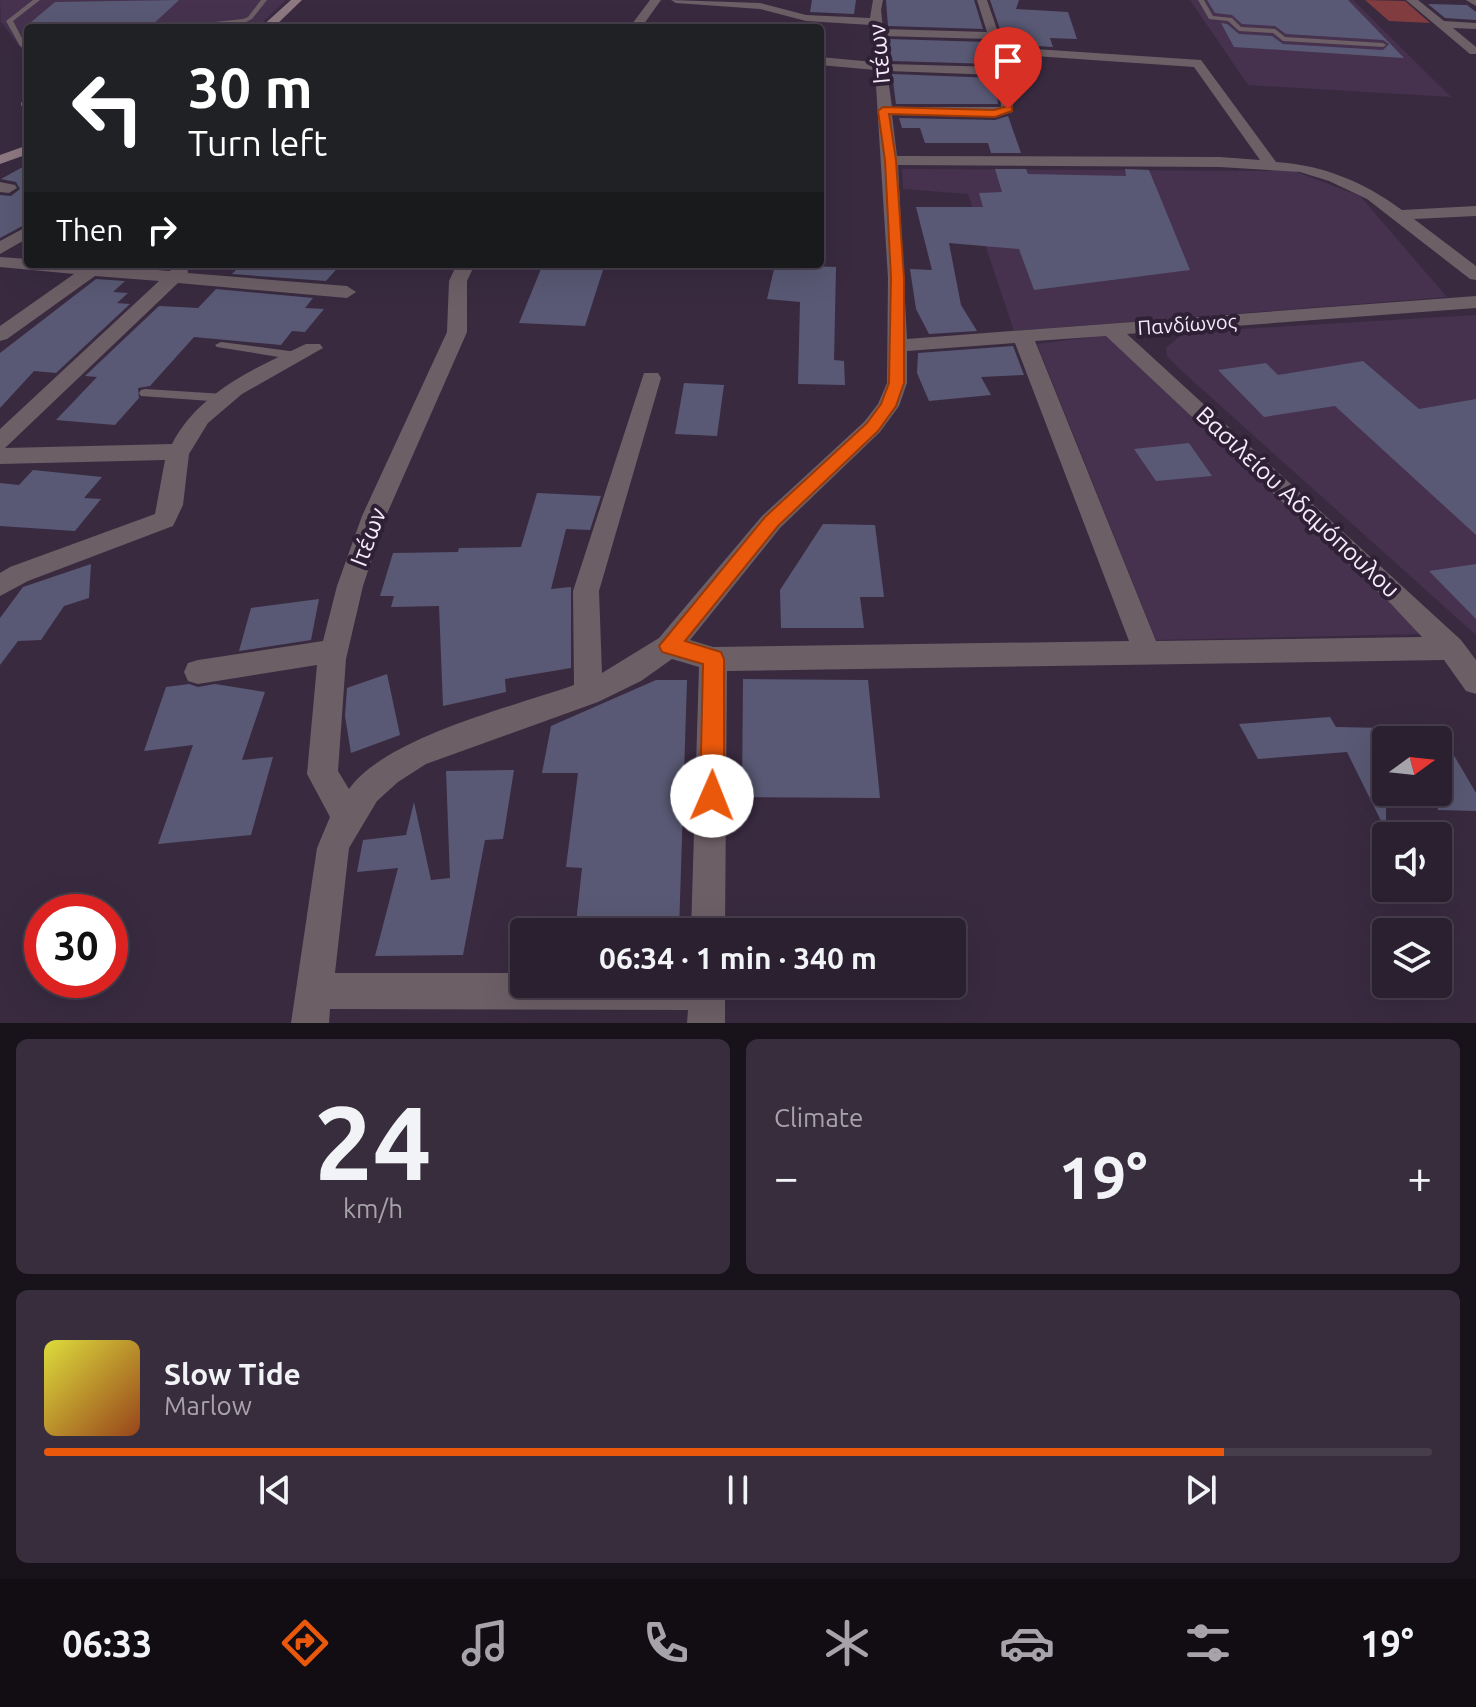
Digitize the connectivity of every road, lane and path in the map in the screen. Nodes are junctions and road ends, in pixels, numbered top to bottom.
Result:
1 (37, 0) edge
2 (264, 0) edge
3 (297, 0) edge
4 (656, 0) edge
5 (676, 0) edge
6 (982, 0) edge
7 (1201, 0) edge
8 (1411, 0) edge
9 (878, 18) edge
10 (208, 24) edge
11 (270, 24) edge
12 (638, 24) edge
13 (1440, 24) junction
14 (1476, 26) edge
15 (997, 43) junction
16 (1383, 45) dead end
17 (24, 46) edge
18 (1474, 51) dead end
19 (824, 61) edge
20 (881, 66) junction
21 (1004, 71) junction
22 (883, 111) junction
23 (24, 151) edge
24 (0, 160) edge
25 (890, 160) junction
26 (1270, 164) junction
27 (1476, 211) edge
28 (1400, 215) junction
29 (24, 234) edge
30 (0, 249) edge
31 (0, 262) edge
32 (24, 264) edge
33 (68, 268) edge
34 (464, 268) edge
35 (91, 270) junction
36 (181, 271) edge
37 (1476, 275) edge
38 (347, 292) dead end
39 (1476, 302) edge
40 (1111, 330) junction
41 (0, 335) edge
42 (1023, 337) junction
43 (221, 345) dead end
44 (898, 346) junction
45 (305, 352) joint
46 (651, 378) dead end
47 (145, 393) dead end
48 (224, 398) junction
49 (0, 442) edge
50 (179, 452) junction
51 (0, 456) edge
52 (0, 586) edge
53 (669, 646) junction
54 (1451, 648) junction
55 (334, 651) junction
56 (1147, 652) junction
57 (713, 659) junction
58 (198, 672) dead end
59 (1476, 682) edge
60 (588, 693) junction
61 (348, 817) junction
62 (708, 918) edge
63 (706, 1000) edge
64 (311, 1007) edge

1 - 17 lane
2 - 10 lane
3 - 11 street
4 - 12 street
5 - 9 street
6 - 15 street
7 - 16 lane
8 - 13 street
9 - 15 street
9 - 20 street, Ιτέων
13 - 14 street
13 - 18 street
15 - 21 street
15 - 26 street
19 - 20 street
20 - 21 street
20 - 22 street, Ιτέων
21 - 22 street
22 - 25 street, Ιτέων
23 - 24 street
25 - 26 street
25 - 44 street, Ιτέων
26 - 28 street
27 - 28 street
28 - 37 street
29 - 30 street
31 - 32 street
33 - 35 street
34 - 55 street, Ιτέων
35 - 36 street
35 - 41 street
36 - 38 street
36 - 49 street
39 - 40 street, Πανδίωνος
40 - 42 street, Πανδίωνος
40 - 54 street, Βασιλείου Αδαμόπουλου
42 - 44 street, Πανδίωνος
42 - 56 street
43 - 45 lane
44 - 53 street, Ιτέων
45 - 48 street
46 - 60 street
47 - 48 lane
48 - 50 street
50 - 51 street
50 - 52 street
53 - 57 street
53 - 60 street, Ιτέων
54 - 56 street
54 - 59 street, Βασιλείου Αδαμόπουλου
55 - 58 street
55 - 61 street, Ιτέων
56 - 57 street
57 - 62 street
60 - 61 street, Ιτέων
61 - 64 street, Ιτέων
63 - 64 street

